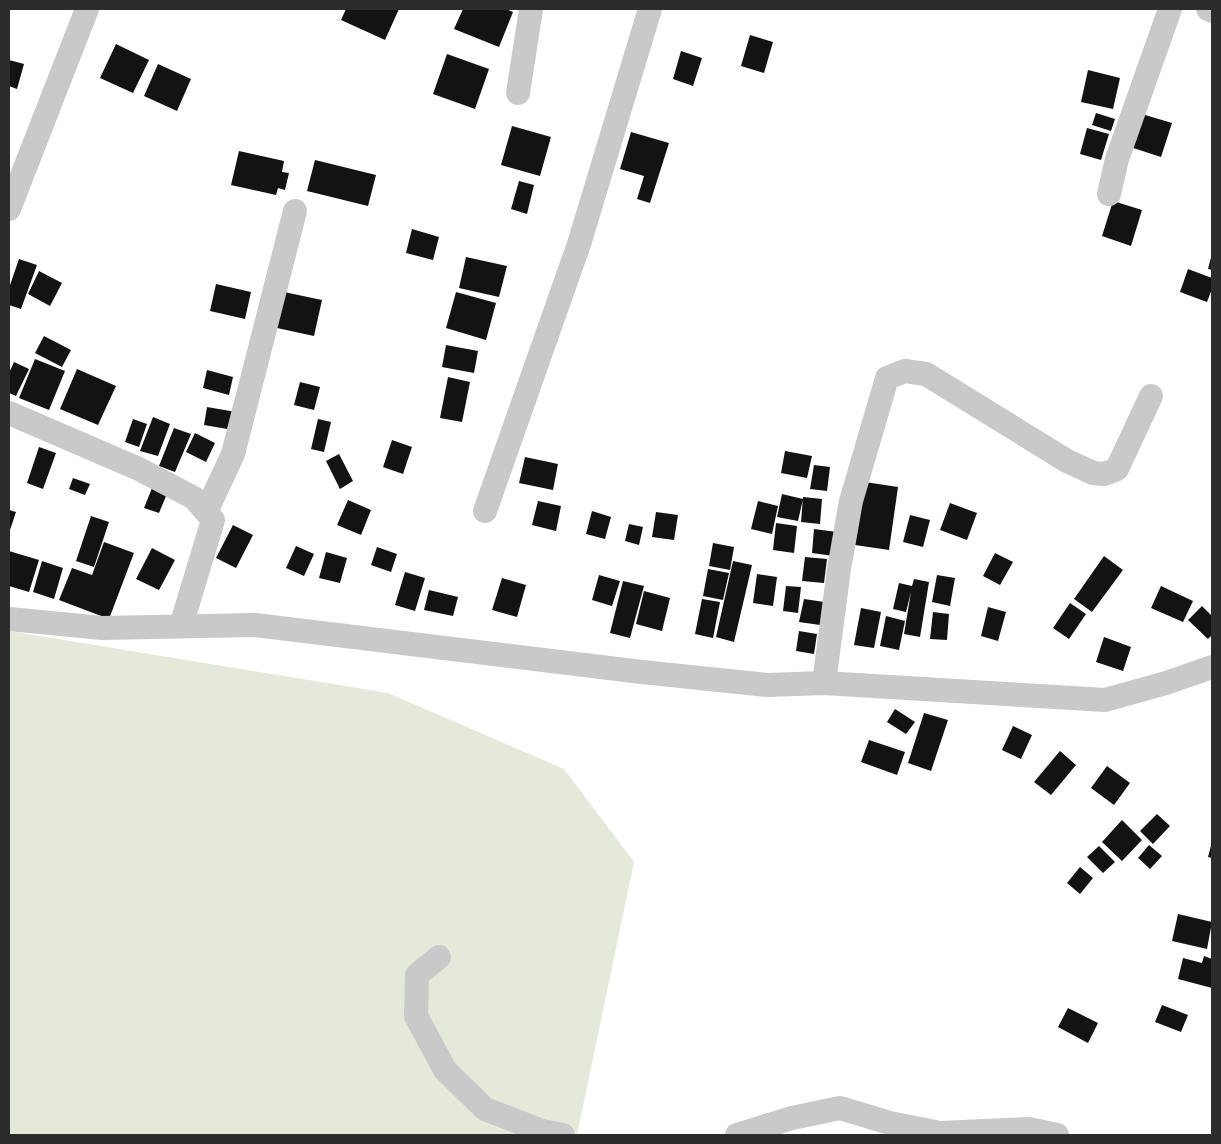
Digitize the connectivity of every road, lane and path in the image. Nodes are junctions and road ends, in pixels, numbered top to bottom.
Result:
1 (87, 9) edge
2 (531, 9) edge
3 (650, 9) edge
4 (1170, 9) edge
5 (1208, 9) edge
6 (1212, 10) edge
7 (518, 93) dead end
8 (1109, 194) dead end
9 (9, 209) edge
10 (295, 211) dead end
11 (1151, 396) dead end
12 (9, 413) edge
13 (485, 511) dead end
14 (206, 512) junction
15 (9, 619) edge
16 (181, 626) junction
17 (1212, 667) edge
18 (824, 683) junction
19 (439, 957) dead end
20 (563, 1135) edge
21 (737, 1135) edge
22 (1057, 1135) edge

1 - 9 street
2 - 7 street
3 - 13 street
4 - 8 street
5 - 6 street
10 - 14 street
11 - 18 street
12 - 14 street
14 - 16 street
15 - 16 street
16 - 18 street
17 - 18 street
19 - 20 street
21 - 22 street

